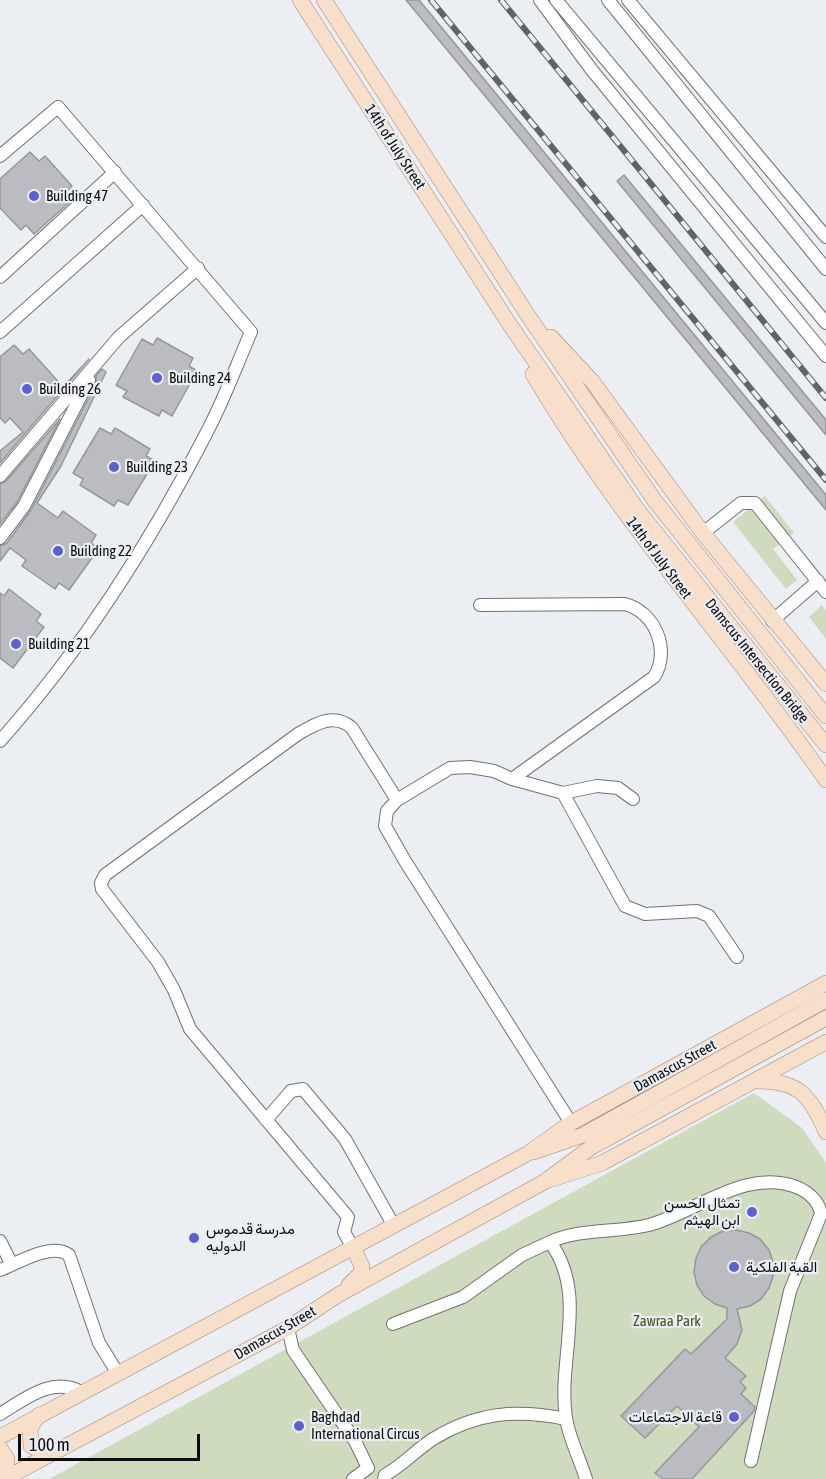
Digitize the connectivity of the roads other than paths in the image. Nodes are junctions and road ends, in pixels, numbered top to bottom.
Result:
1 (300, 0) edge
2 (324, 0) edge
3 (540, 0) edge
4 (556, 0) edge
5 (608, 0) edge
6 (628, 0) edge
7 (0, 156) edge
8 (115, 172) junction
9 (143, 205) junction
10 (826, 237) edge
11 (198, 268) junction
12 (826, 269) edge
13 (0, 277) edge
14 (529, 317) junction
15 (826, 323) edge
16 (510, 325) junction
17 (0, 332) edge
18 (826, 356) edge
19 (99, 360) junction
20 (580, 392) joint
21 (563, 401) joint
22 (0, 476) edge
23 (703, 533) junction
24 (0, 538) edge
25 (822, 586) edge
26 (480, 605) dead end
27 (772, 621) junction
28 (826, 684) edge
29 (826, 716) edge
30 (0, 741) edge
31 (826, 745) edge
32 (512, 779) junction
33 (826, 780) edge
34 (563, 793) junction
35 (633, 799) dead end
36 (397, 800) junction
37 (737, 957) dead end
38 (826, 983) edge
39 (826, 1000) edge
40 (826, 1018) edge
41 (826, 1042) edge
42 (755, 1082) junction
43 (266, 1120) junction
44 (571, 1123) junction
45 (826, 1132) edge
46 (527, 1154) junction
47 (544, 1182) junction
48 (824, 1213) edge
49 (394, 1226) junction
50 (0, 1241) edge
51 (550, 1242) junction
52 (353, 1248) junction
53 (6, 1268) edge
54 (338, 1295) junction
55 (393, 1324) dead end
56 (288, 1328) junction
57 (117, 1372) junction
58 (81, 1392) junction
59 (0, 1414) edge
60 (39, 1415) junction
61 (566, 1419) junction
62 (0, 1437) edge
63 (0, 1448) edge
64 (52, 1452) junction
65 (751, 1461) dead end
66 (368, 1468) junction
67 (385, 1477) edge
68 (5, 1478) edge
69 (352, 1479) edge
70 (586, 1479) edge

1 - 16 main road, 14th of July Street
2 - 14 main road, 14th of July Street
3 - 18 street
4 - 15 street
5 - 12 street
6 - 10 street
7 - 8 street
8 - 9 street
8 - 13 street
9 - 11 street
9 - 17 street
11 - 19 street
11 - 30 street
14 - 20 main road, 14th of July Street
14 - 23 main road, 14th of July Street
16 - 21 main road, 14th of July Street
16 - 33 main road, 14th of July Street
19 - 22 street
19 - 24 street
20 - 29 main road, Damscus Intersection Bridge
21 - 31 main road, Damscus Intersection Bridge
23 - 25 street
23 - 27 main road, 14th of July Street
25 - 27 street
26 - 32 street
27 - 28 main road, 14th of July Street
32 - 34 street
32 - 36 street
34 - 35 street
34 - 37 street
36 - 43 street
36 - 44 street
38 - 44 main road, Damascus Street
39 - 46 main road, Damascus Street
40 - 47 main road, Damascus Street
41 - 42 main road, Damascus Street
42 - 45 main road
42 - 47 main road, Damascus Street
43 - 49 street
43 - 52 street
44 - 46 main road, Damascus Street
46 - 49 main road, Damascus Street
47 - 54 main road, Damascus Street
48 - 51 street
48 - 65 street
49 - 52 main road, Damascus Street
50 - 53 street
51 - 55 street
51 - 61 street
52 - 54 main road
52 - 57 main road, Damascus Street
53 - 57 street
54 - 56 main road, Damascus Street
56 - 64 main road, Damascus Street
56 - 66 street
57 - 58 main road, Damascus Street
58 - 59 street
58 - 60 main road, Damascus Street
60 - 62 main road, Damascus Street
60 - 64 main road
61 - 67 street
61 - 70 street
63 - 68 main road
64 - 68 main road, Damascus Street
66 - 67 street
66 - 69 street

